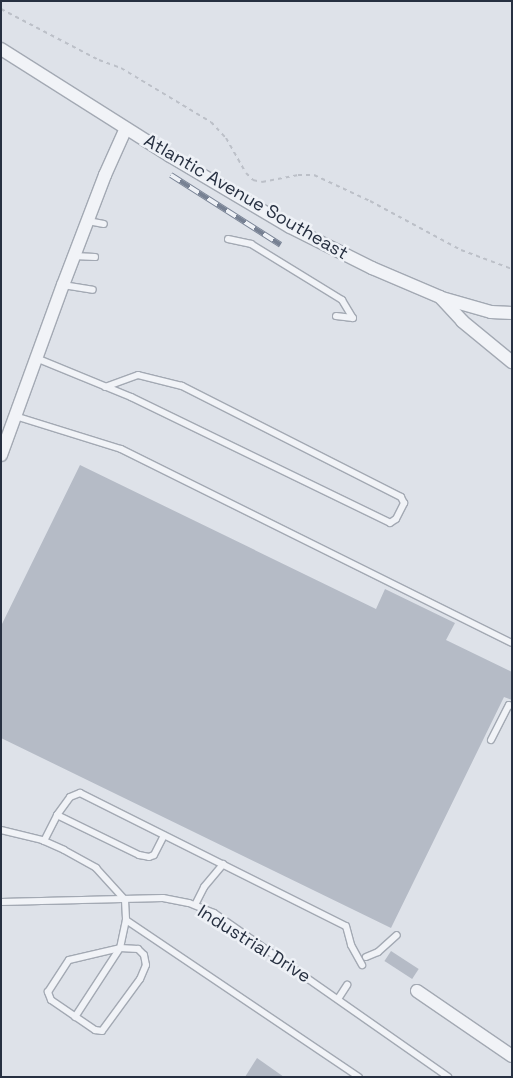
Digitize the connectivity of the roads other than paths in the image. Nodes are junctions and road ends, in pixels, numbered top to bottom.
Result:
1 (1, 50) edge
2 (126, 128) junction
3 (88, 221) junction
4 (104, 224) dead end
5 (228, 239) dead end
6 (74, 256) junction
7 (95, 257) dead end
8 (63, 285) junction
9 (94, 290) dead end
10 (440, 297) junction
11 (512, 313) edge
12 (336, 316) dead end
13 (36, 358) junction
14 (512, 362) edge
15 (105, 387) junction
16 (15, 416) junction
17 (1, 455) edge
18 (512, 643) edge
19 (512, 706) edge
20 (491, 740) dead end
21 (57, 815) junction
22 (1, 830) edge
23 (164, 835) junction
24 (44, 841) junction
25 (223, 864) junction
26 (125, 900) junction
27 (1, 902) edge
28 (194, 905) junction
29 (126, 920) junction
30 (397, 935) dead end
31 (120, 948) junction
32 (366, 958) dead end
33 (362, 965) dead end
34 (347, 985) dead end
35 (417, 990) dead end
36 (338, 999) junction
37 (75, 1017) junction
38 (512, 1056) edge
39 (359, 1077) edge
40 (448, 1077) edge

1 - 2 street, Atlantic Avenue Southeast
2 - 3 street
2 - 10 street, Atlantic Avenue Southeast
3 - 4 lane
3 - 6 street
5 - 12 lane
6 - 7 lane
6 - 8 street
8 - 9 lane
8 - 13 street
10 - 11 street
10 - 14 street, Atlantic Avenue Southeast
13 - 15 lane
13 - 16 street
15 - 15 lane
16 - 17 street
16 - 18 lane
19 - 20 lane
21 - 23 lane
21 - 23 lane
21 - 24 lane
22 - 24 lane
23 - 25 lane
24 - 26 lane
25 - 28 lane
25 - 33 lane
26 - 27 lane, Industrial Drive
26 - 28 lane, Industrial Drive
26 - 29 lane
28 - 36 lane, Industrial Drive
29 - 31 lane
29 - 39 lane
30 - 32 lane
31 - 37 lane
31 - 37 lane
31 - 37 lane
34 - 36 lane
35 - 38 street
36 - 40 lane, Industrial Drive

